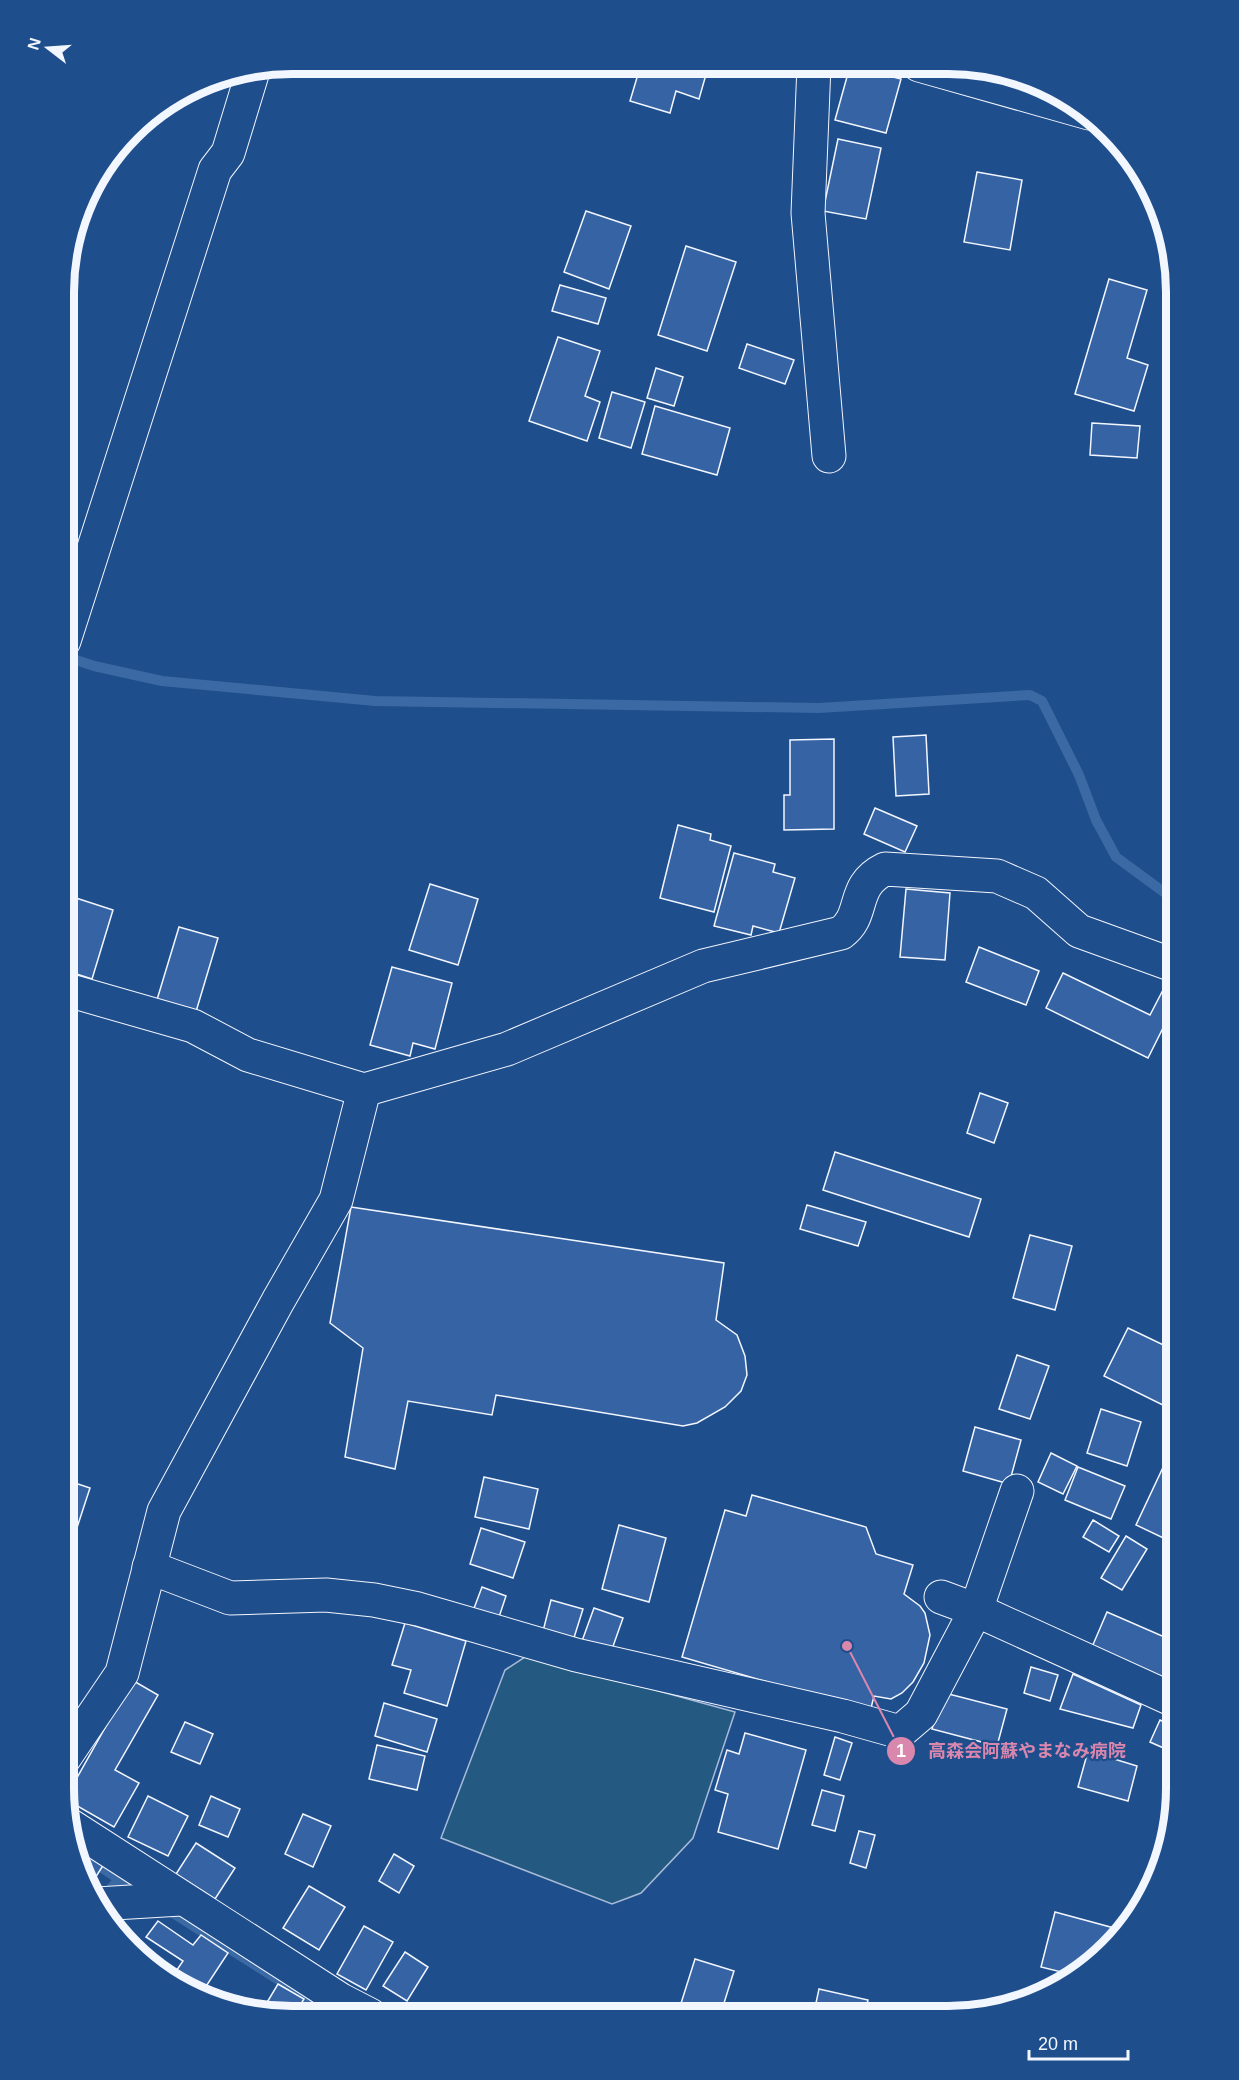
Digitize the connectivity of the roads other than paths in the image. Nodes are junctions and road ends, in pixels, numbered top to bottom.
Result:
1 (813, 74) edge
2 (951, 74) edge
3 (251, 78) edge
4 (1058, 104) edge
5 (828, 456) dead end
6 (74, 612) edge
7 (1166, 962) edge
8 (74, 992) edge
9 (364, 1090) junction
10 (1017, 1491) dead end
11 (149, 1567) junction
12 (941, 1597) dead end
13 (976, 1610) junction
14 (1166, 1696) edge
15 (74, 1744) edge
16 (78, 1831) edge
17 (181, 1899) junction
18 (107, 1903) edge
19 (352, 2006) edge

1 - 5 street
2 - 4 street
3 - 6 street
7 - 9 street
8 - 9 street
9 - 11 street
10 - 13 street
11 - 13 street
11 - 15 street
12 - 13 street
13 - 14 street
16 - 17 street
17 - 18 street
17 - 19 street

